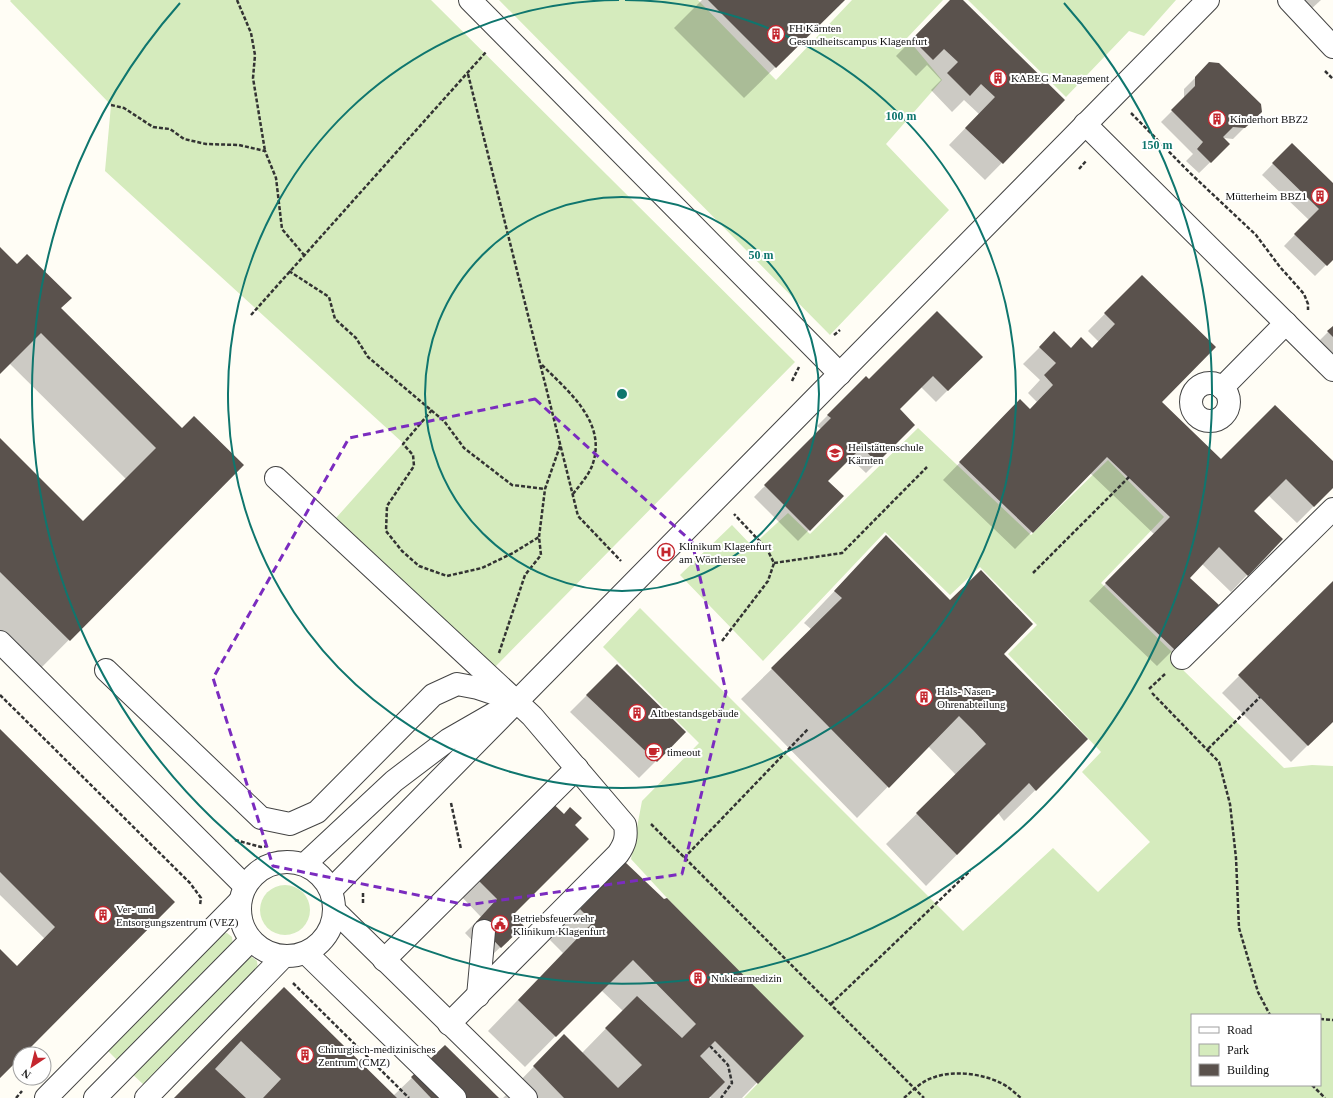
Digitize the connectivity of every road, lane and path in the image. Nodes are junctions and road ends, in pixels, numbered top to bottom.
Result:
1 (237, 0) edge
2 (470, 0) edge
3 (1208, 0) edge
4 (1289, 0) edge
5 (1333, 47) edge
6 (489, 48) dead end
7 (468, 74) junction
8 (1114, 95) junction
9 (111, 105) dead end
10 (1085, 124) junction
11 (1102, 142) junction
12 (265, 151) junction
13 (1078, 170) dead end
14 (304, 255) junction
15 (289, 271) junction
16 (251, 315) dead end
17 (1293, 330) junction
18 (541, 364) junction
19 (1333, 370) edge
20 (840, 374) junction
21 (1222, 388) dead end
22 (432, 410) junction
23 (561, 446) junction
24 (927, 467) dead end
25 (1129, 477) dead end
26 (276, 478) dead end
27 (545, 489) junction
28 (573, 495) junction
29 (738, 508) dead end
30 (1333, 509) edge
31 (733, 513) junction
32 (728, 518) dead end
33 (539, 537) junction
34 (774, 563) junction
35 (1033, 573) dead end
36 (638, 579) junction
37 (722, 641) dead end
38 (0, 642) edge
39 (1182, 658) dead end
40 (106, 670) dead end
41 (491, 676) junction
42 (1152, 693) dead end
43 (0, 695) edge
44 (1260, 697) dead end
45 (516, 701) junction
46 (808, 729) dead end
47 (1208, 749) junction
48 (577, 768) junction
49 (449, 798) dead end
50 (646, 819) dead end
51 (684, 858) junction
52 (305, 864) junction
53 (970, 871) dead end
54 (467, 877) junction
55 (364, 887) dead end
56 (330, 890) junction
57 (242, 894) junction
58 (199, 909) dead end
59 (363, 910) dead end
60 (335, 911) junction
61 (484, 931) dead end
62 (251, 940) junction
63 (306, 953) junction
64 (284, 956) junction
65 (384, 960) junction
66 (292, 982) dead end
67 (478, 996) junction
68 (831, 1004) junction
69 (1269, 1014) edge
70 (1321, 1019) edge
71 (1333, 1020) edge
72 (449, 1024) junction
73 (710, 1046) dead end
74 (1313, 1086) edge
75 (915, 1088) junction
76 (46, 1098) edge
77 (95, 1098) edge
78 (146, 1098) edge
79 (409, 1098) edge
80 (455, 1098) edge
81 (526, 1098) edge
82 (721, 1098) edge
83 (904, 1098) edge
84 (924, 1098) edge
85 (1021, 1098) edge
86 (1325, 1098) edge

1 - 12 path
2 - 20 street
3 - 8 street
4 - 5 street
6 - 7 path
7 - 14 path
7 - 18 path
8 - 10 street
8 - 17 path
9 - 12 path
10 - 11 street
10 - 20 street
11 - 13 path
11 - 17 street
12 - 14 path
14 - 15 path
15 - 16 path
15 - 22 path
17 - 19 street
17 - 21 street
18 - 23 path
18 - 28 path
20 - 36 street
22 - 27 path
22 - 33 path
23 - 27 path
23 - 28 path
24 - 34 path
25 - 35 path
26 - 41 street
27 - 33 path
28 - 36 path
29 - 31 path
30 - 39 street
31 - 32 path
31 - 34 path
33 - 41 path
34 - 37 path
36 - 45 street
38 - 57 street
40 - 45 street
41 - 45 street
42 - 47 path
43 - 58 path
44 - 47 path
45 - 48 street
45 - 52 street
45 - 56 street
46 - 51 path
47 - 69 path
48 - 54 street
48 - 67 street
49 - 54 path
50 - 51 path
51 - 68 path
52 - 56 street
52 - 57 street
53 - 68 path
54 - 65 street
55 - 59 path
56 - 60 street
57 - 62 street
57 - 76 street
60 - 63 street
60 - 65 street
61 - 67 street
62 - 64 street
62 - 77 street
63 - 64 street
63 - 80 street
64 - 78 street
65 - 72 street
66 - 79 path
67 - 72 street
68 - 75 path
70 - 71 path
72 - 81 street
73 - 82 path
74 - 86 path
75 - 83 path
75 - 84 path
75 - 85 path

